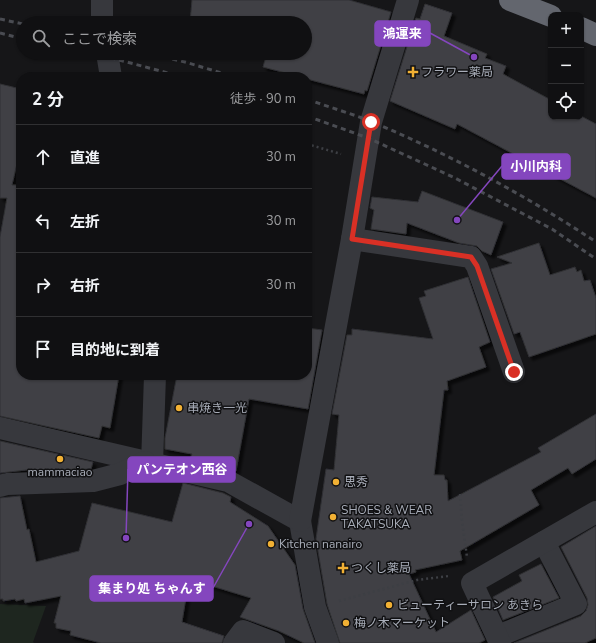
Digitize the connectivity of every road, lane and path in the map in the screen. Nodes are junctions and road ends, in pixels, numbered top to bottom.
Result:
1 (102, 0) edge
2 (408, 0) edge
3 (510, 0) edge
4 (548, 15) edge
5 (102, 16) edge
6 (584, 29) edge
7 (596, 35) edge
8 (107, 60) edge
9 (110, 72) edge
10 (312, 145) edge
11 (365, 161) junction
12 (352, 239) junction
13 (514, 372) dead end
14 (155, 380) edge
15 (0, 428) edge
16 (149, 463) junction
17 (0, 486) edge
18 (460, 494) dead end
19 (596, 512) edge
20 (300, 521) junction
21 (544, 542) junction
22 (471, 578) junction
23 (315, 607) junction
24 (499, 640) edge
25 (234, 643) edge
26 (274, 643) edge
27 (328, 643) edge

1 - 5 street
2 - 11 street
3 - 4 highway
6 - 7 highway
8 - 9 street
10 - 11 path
11 - 12 street
12 - 13 street
12 - 20 street
14 - 16 street
15 - 16 street
16 - 17 street
16 - 20 street
18 - 22 path
19 - 21 street
20 - 23 street
21 - 22 street
21 - 24 street
22 - 23 path
22 - 24 street
23 - 27 street
25 - 26 street

